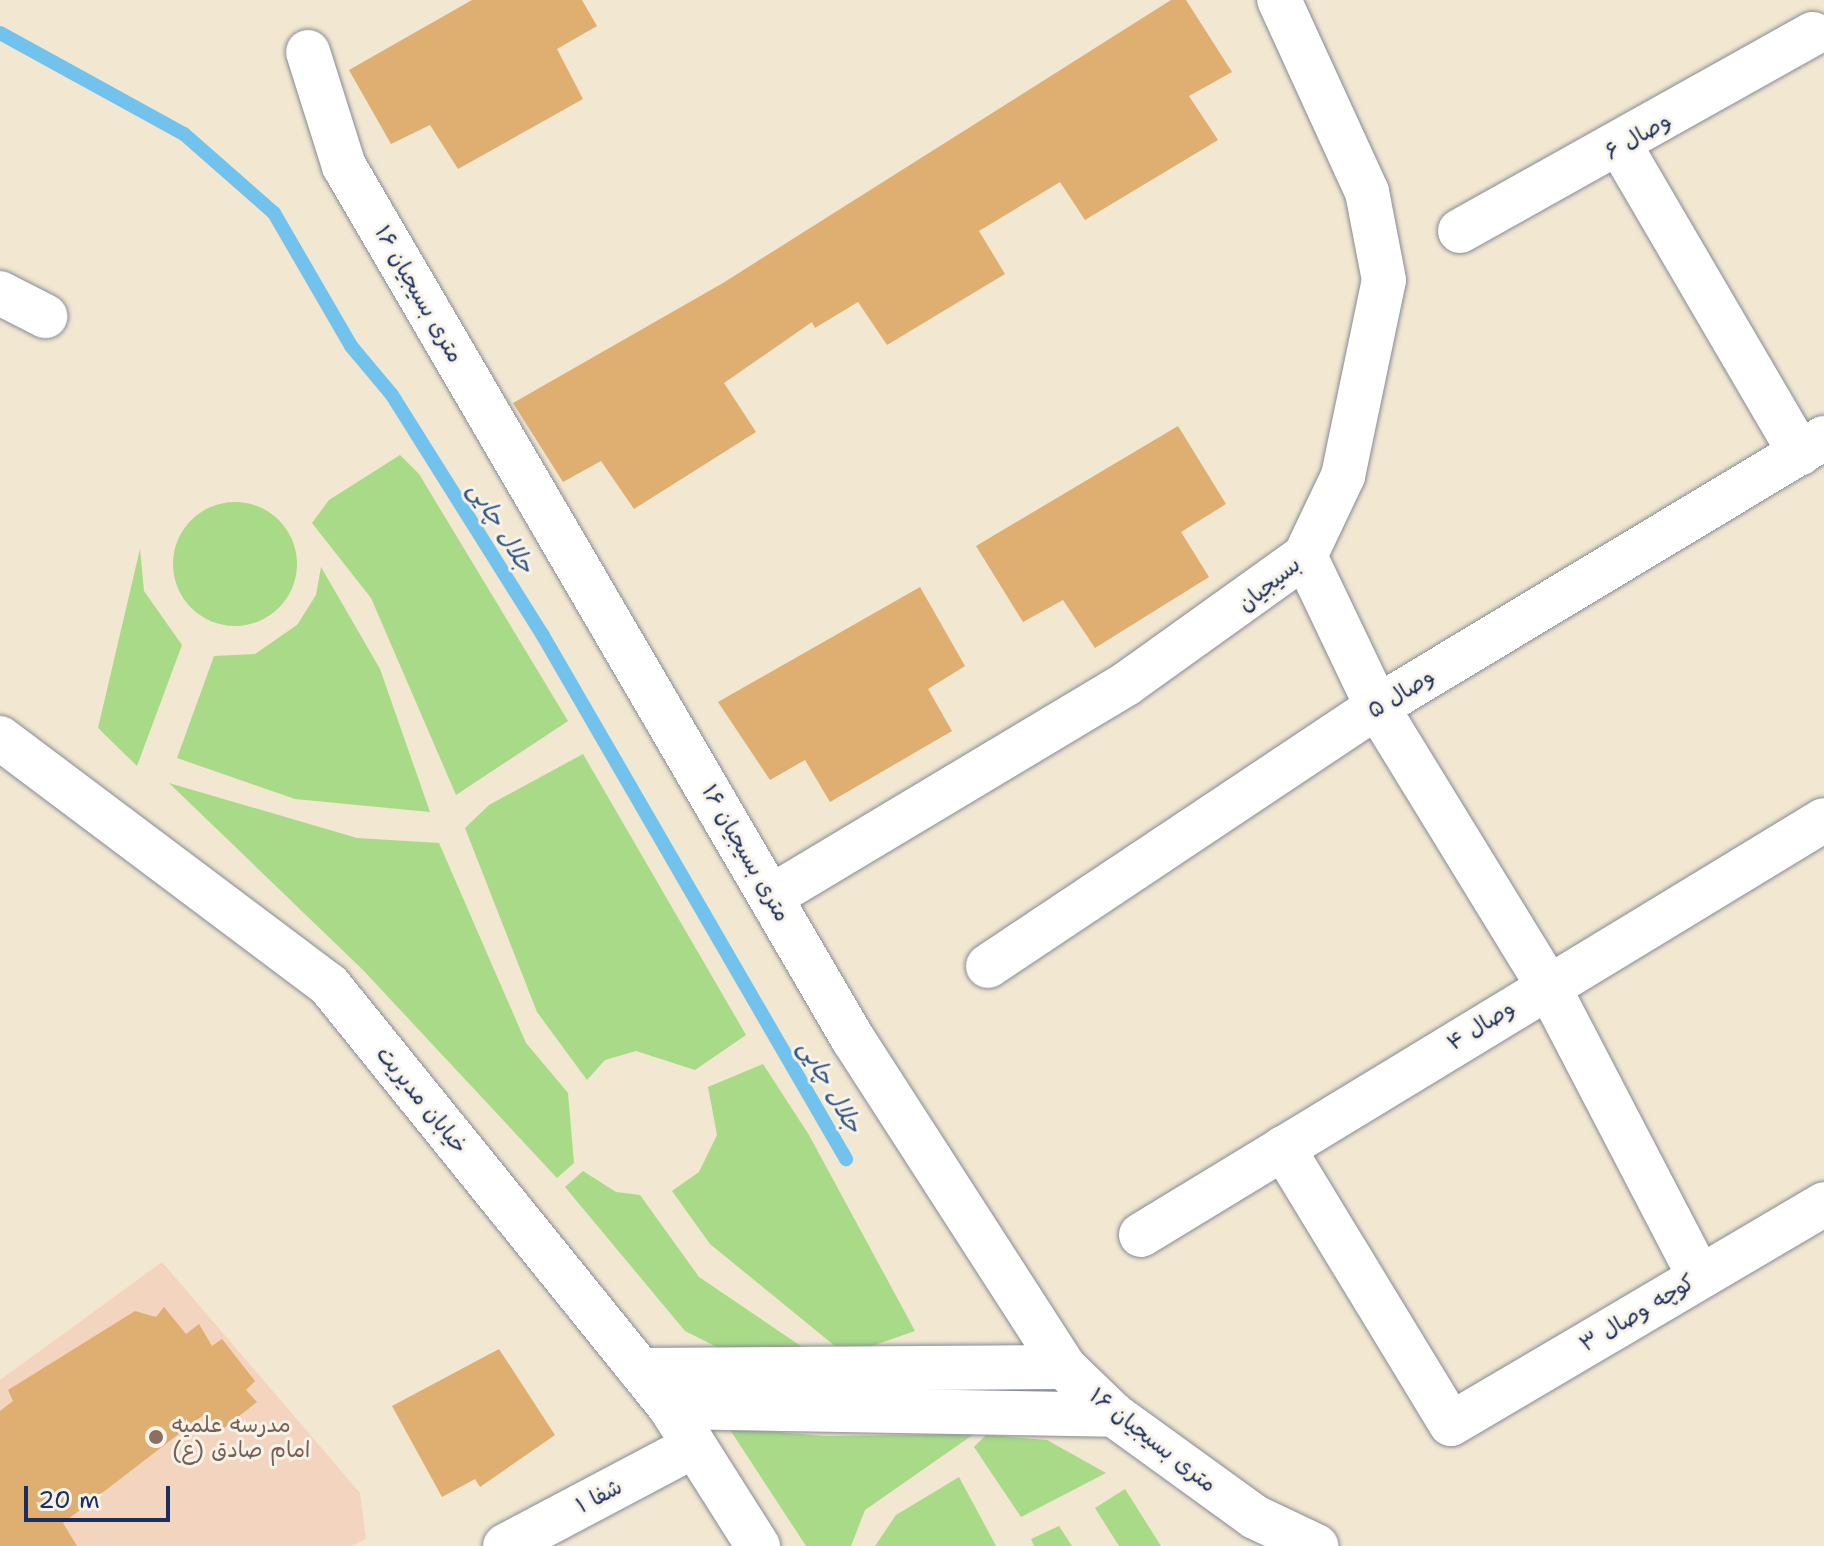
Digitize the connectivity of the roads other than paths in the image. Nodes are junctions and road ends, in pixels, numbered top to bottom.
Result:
1 (1291, 4) edge
2 (1813, 34) dead end
3 (308, 52) dead end
4 (1621, 147) junction
5 (1460, 231) dead end
6 (0, 293) edge
7 (45, 316) dead end
8 (1812, 446) edge
9 (1305, 556) junction
10 (1377, 707) junction
11 (0, 738) edge
12 (1824, 820) edge
13 (772, 896) junction
14 (988, 966) dead end
15 (1547, 984) junction
16 (1283, 1148) junction
17 (1824, 1204) edge
18 (1141, 1235) dead end
19 (1699, 1276) junction
20 (1064, 1367) junction
21 (640, 1370) junction
22 (670, 1407) junction
23 (1114, 1415) junction
24 (694, 1446) junction
25 (505, 1546) edge
26 (758, 1546) edge
27 (1316, 1546) edge

1 - 9 street, بسیجیان
2 - 4 street, وصال ۶
3 - 13 street, ۱۶ متری بسیجیان
4 - 5 street, وصال ۶
4 - 8 street
6 - 7 street
8 - 10 street, وصال ۵
9 - 10 street
9 - 13 street, بسیجیان
10 - 14 street, وصال ۵
10 - 15 street
11 - 21 street, خیابان مدیریت
12 - 15 street, وصال ۴
13 - 20 street, ۱۶ متری بسیجیان
15 - 16 street, وصال ۴
15 - 19 street
16 - 18 street, وصال ۴
16 - 19 street, کوچه وصال ۳
17 - 19 street, کوچه وصال ۳
20 - 21 street
20 - 23 street, ۱۶ متری بسیجیان
21 - 22 street, خیابان مدیریت
22 - 23 street
22 - 24 street, خیابان مدیریت
23 - 27 street, ۱۶ متری بسیجیان
24 - 25 street, شفا ۱
24 - 26 street, خیابان مدیریت

